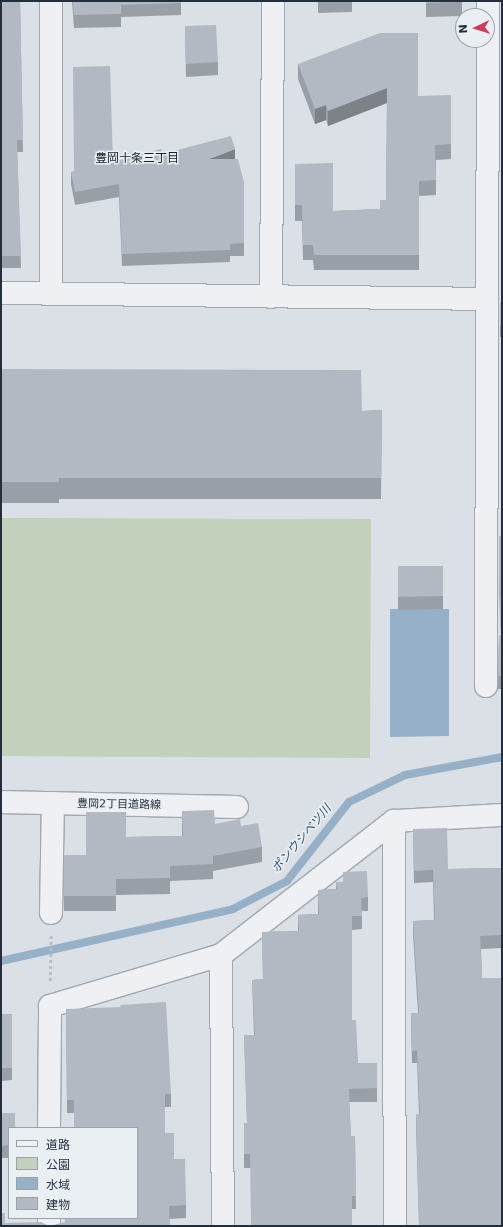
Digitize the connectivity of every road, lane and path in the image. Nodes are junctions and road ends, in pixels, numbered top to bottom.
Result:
1 (51, 1) edge
2 (273, 1) edge
3 (488, 1) edge
4 (1, 293) edge
5 (51, 293) junction
6 (271, 297) junction
7 (487, 299) junction
8 (495, 362) edge
9 (494, 598) edge
10 (486, 686) dead end
11 (1, 802) edge
12 (53, 803) junction
13 (237, 807) dead end
14 (502, 815) edge
15 (394, 821) junction
16 (51, 923) joint
17 (221, 955) junction
18 (50, 969) dead end
19 (49, 1127) edge
20 (223, 1226) edge
21 (395, 1226) edge

1 - 5 street
2 - 6 street
3 - 7 street
4 - 5 street
5 - 6 street
6 - 7 street
7 - 8 street
8 - 9 street
9 - 10 street
11 - 12 street, 豊岡2丁目道路線
12 - 13 street, 豊岡2丁目道路線
12 - 16 street
14 - 15 street
15 - 17 street
15 - 21 street
16 - 18 path
17 - 19 street
17 - 20 street

